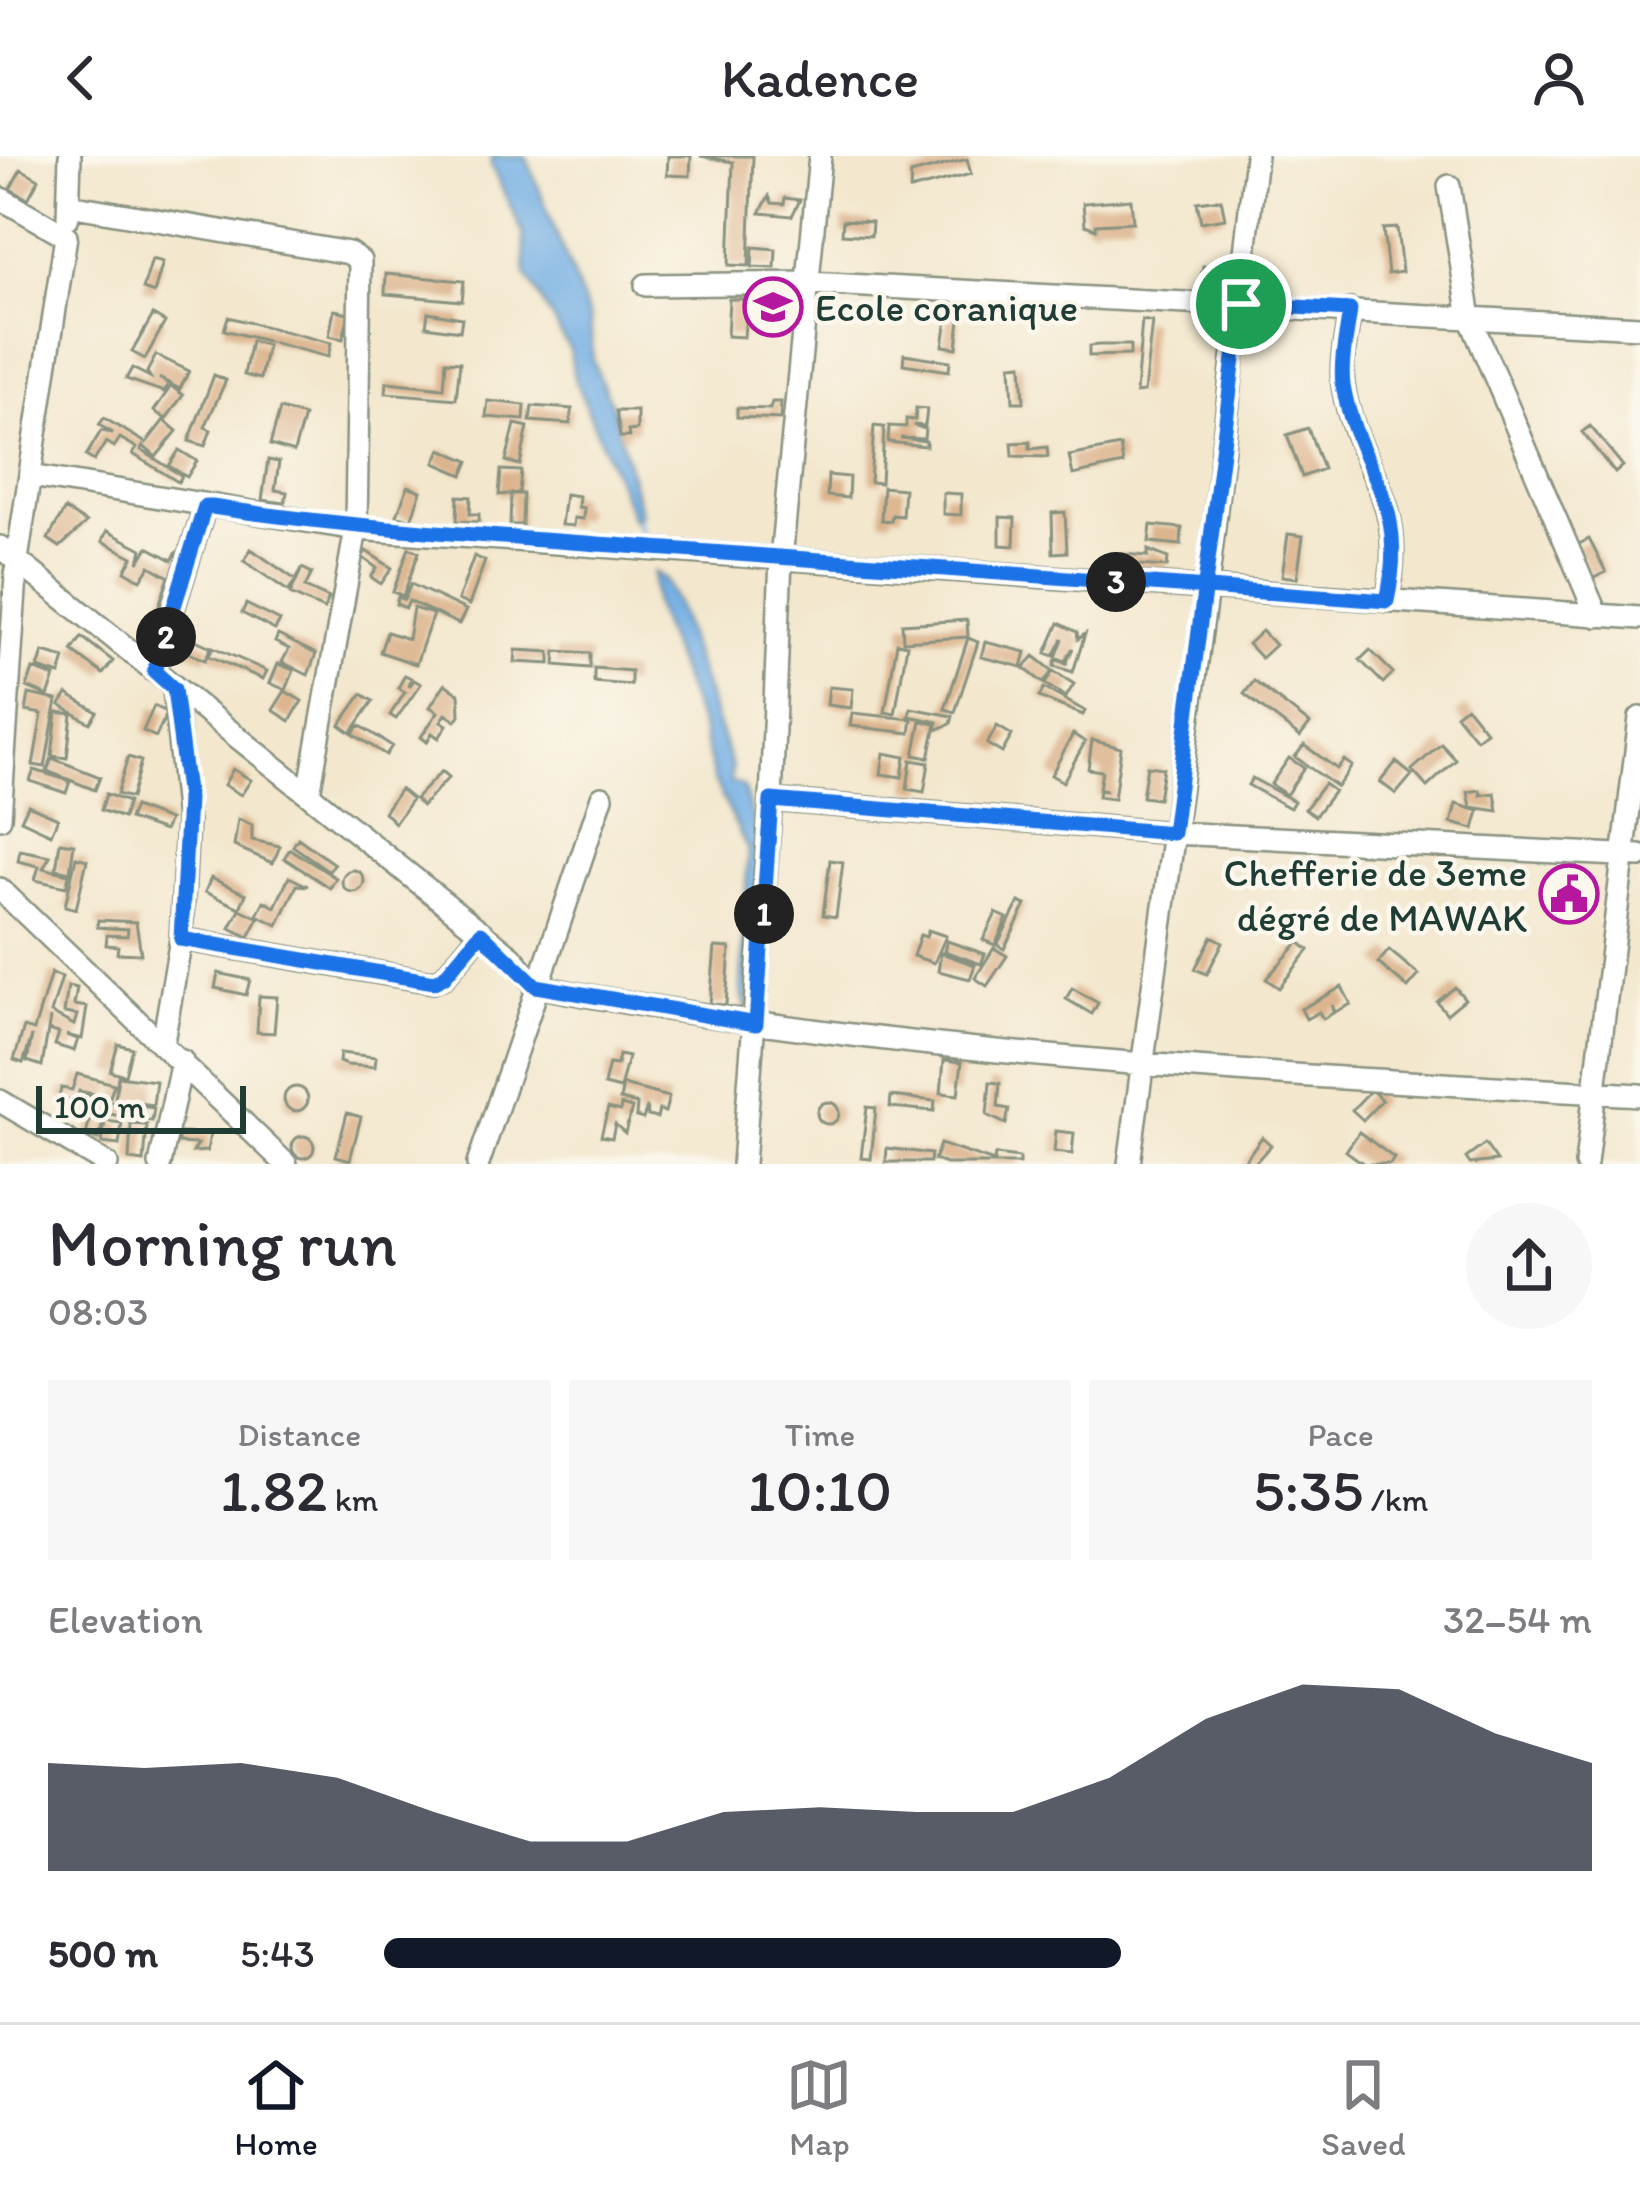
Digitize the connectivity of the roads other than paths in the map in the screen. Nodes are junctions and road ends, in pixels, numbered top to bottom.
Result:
1 (70, 156) edge
2 (820, 156) edge
3 (1256, 156) edge
4 (1448, 186) dead end
5 (0, 198) edge
6 (69, 205) junction
7 (67, 236) junction
8 (809, 283) junction
9 (646, 285) dead end
10 (1241, 304) junction
11 (1350, 310) junction
12 (1470, 318) junction
13 (1640, 327) edge
14 (31, 476) junction
15 (205, 506) junction
16 (356, 529) junction
17 (9, 553) edge
18 (781, 559) junction
19 (1207, 588) junction
20 (1387, 601) junction
21 (1597, 616) junction
22 (1640, 618) edge
23 (154, 671) junction
24 (174, 689) junction
25 (1640, 718) edge
26 (309, 793) junction
27 (602, 796) dead end
28 (771, 800) junction
29 (0, 818) edge
30 (1173, 833) junction
31 (1632, 856) edge
32 (0, 889) edge
33 (481, 933) junction
34 (181, 939) junction
35 (536, 986) junction
36 (756, 1024) junction
37 (163, 1042) junction
38 (182, 1061) junction
39 (1144, 1063) junction
40 (1595, 1093) junction
41 (1640, 1095) edge
42 (0, 1101) edge
43 (107, 1164) edge
44 (160, 1164) edge
45 (286, 1164) edge
46 (478, 1164) edge
47 (743, 1164) edge
48 (1129, 1164) edge
49 (1586, 1164) edge

1 - 6 street
2 - 8 street
3 - 10 street
4 - 12 street
5 - 7 street
6 - 7 street
6 - 16 street
7 - 14 street
8 - 9 street
8 - 10 street
8 - 18 street
10 - 11 street
10 - 19 street
11 - 12 street
11 - 20 street
12 - 13 street
12 - 21 street
14 - 15 street
14 - 17 street
15 - 16 street
15 - 23 street
16 - 18 street
16 - 26 street
17 - 23 street
17 - 29 street
18 - 19 street
18 - 28 street
19 - 20 street
19 - 30 street
20 - 21 street
21 - 22 street
23 - 24 street
24 - 26 street
24 - 34 street
25 - 31 street
26 - 33 street
27 - 35 street
28 - 30 street
28 - 36 street
30 - 31 street
30 - 39 street
31 - 40 street
32 - 37 street
33 - 34 street
33 - 35 street
34 - 37 street
35 - 36 street
35 - 46 street
36 - 39 street
36 - 47 street
37 - 38 street
38 - 44 street
38 - 45 street
39 - 40 street
39 - 48 street
40 - 41 street
40 - 49 street
42 - 43 street

